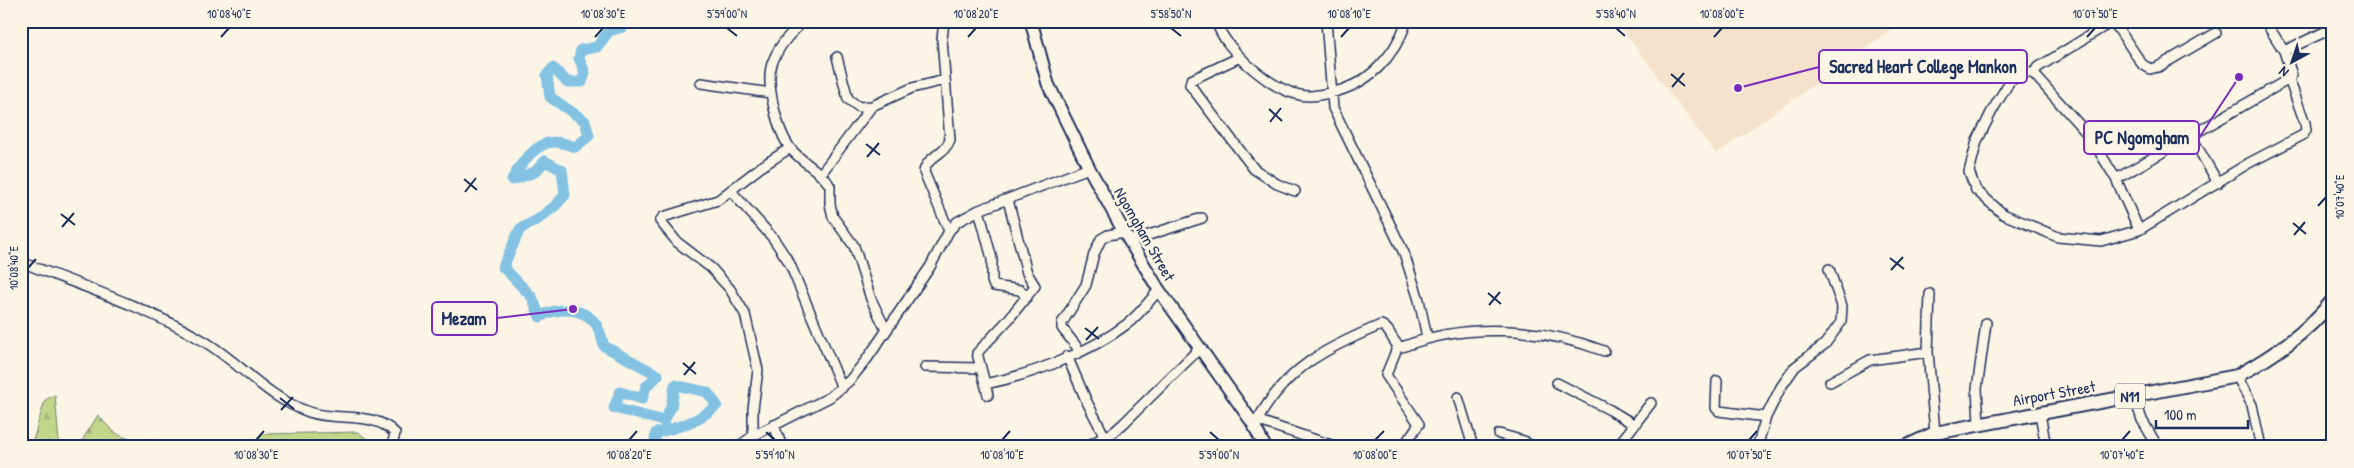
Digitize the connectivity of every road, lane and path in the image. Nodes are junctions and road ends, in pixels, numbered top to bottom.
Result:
1 (804, 21) edge
2 (944, 21) edge
3 (1031, 21) edge
4 (1216, 21) edge
5 (1326, 21) edge
6 (1407, 21) edge
7 (2113, 21) edge
8 (2265, 21) edge
9 (2333, 28) edge
10 (2216, 32) dead end
11 (2284, 51) junction
12 (837, 56) dead end
13 (1240, 57) junction
14 (2034, 74) junction
15 (2289, 79) junction
16 (945, 80) junction
17 (701, 84) dead end
18 (771, 93) junction
19 (1330, 93) junction
20 (872, 106) junction
21 (2191, 136) junction
22 (790, 148) junction
23 (1089, 168) junction
24 (820, 176) junction
25 (2116, 179) junction
26 (2218, 183) junction
27 (730, 191) junction
28 (1295, 192) dead end
29 (1008, 200) junction
30 (979, 210) junction
31 (1202, 218) dead end
32 (2139, 230) junction
33 (949, 231) junction
34 (1127, 236) junction
35 (21, 262) edge
36 (1829, 269) dead end
37 (1159, 290) junction
38 (1930, 294) dead end
39 (1028, 297) junction
40 (2333, 300) edge
41 (1986, 323) dead end
42 (886, 330) junction
43 (1427, 337) junction
44 (1398, 346) junction
45 (1199, 349) junction
46 (1080, 351) junction
47 (1604, 351) dead end
48 (1928, 352) junction
49 (1067, 356) junction
50 (925, 367) dead end
51 (980, 368) junction
52 (2236, 376) junction
53 (1717, 380) dead end
54 (1830, 382) dead end
55 (1557, 383) dead end
56 (985, 384) junction
57 (842, 388) junction
58 (988, 395) dead end
59 (2134, 396) junction
60 (1458, 397) dead end
61 (1651, 403) dead end
62 (2040, 414) junction
63 (1766, 417) junction
64 (1254, 422) junction
65 (1979, 423) junction
66 (774, 425) junction
67 (1635, 425) junction
68 (1935, 433) junction
69 (1499, 434) dead end
70 (753, 436) junction
71 (1105, 437) junction
72 (1624, 438) junction
73 (392, 447) edge
74 (738, 447) edge
75 (782, 447) edge
76 (1085, 447) edge
77 (1265, 447) edge
78 (1337, 447) edge
79 (1403, 447) edge
80 (1468, 447) edge
81 (1532, 447) edge
82 (1617, 447) edge
83 (1634, 447) edge
84 (1757, 447) edge
85 (1905, 447) edge
86 (2046, 447) edge
87 (2158, 447) edge
88 (2261, 447) edge

1 - 18 street
2 - 16 street
3 - 23 main road, Ngomgham Street
4 - 13 street
5 - 19 street
6 - 19 street
7 - 10 street
7 - 14 street
8 - 11 street
9 - 11 street
11 - 15 street
12 - 20 street
13 - 19 street
13 - 28 street
14 - 25 street
14 - 32 street
15 - 21 street
15 - 26 street
16 - 20 street
16 - 33 street
17 - 18 street
18 - 22 street
19 - 43 street
20 - 24 street
21 - 25 street
21 - 26 street
22 - 24 street
22 - 27 street
23 - 29 street
23 - 34 main road, Ngomgham Street
24 - 42 street
25 - 32 street
26 - 32 street
27 - 57 street
27 - 70 street
29 - 30 street
29 - 39 street
30 - 33 street
30 - 39 street
31 - 34 street
33 - 42 street
34 - 37 main road, Ngomgham Street
34 - 46 street
35 - 73 street
36 - 63 street
37 - 45 main road, Ngomgham Street
37 - 46 street
38 - 48 street
39 - 51 street
40 - 52 highway, Airport Street / N11
41 - 65 street
42 - 57 street
43 - 44 street
43 - 47 street
44 - 64 street
44 - 79 street
45 - 64 main road, Ngomgham Street
45 - 71 street
46 - 49 street
48 - 54 street
48 - 68 street
49 - 56 street
49 - 71 street
50 - 51 street
51 - 56 street
52 - 59 highway, Airport Street / N11
52 - 88 street
53 - 63 street
55 - 67 street
56 - 58 street
57 - 66 street
59 - 62 highway, Airport Street / N11
59 - 87 street
60 - 80 street
61 - 67 street
62 - 65 highway, Airport Street / N11
62 - 86 street
63 - 84 street
64 - 77 main road, Ngomgham Street
64 - 78 street
65 - 68 highway, Airport Street / N11
66 - 70 street
66 - 75 street
67 - 72 street
68 - 85 highway, Airport Street / N11
69 - 81 street
70 - 74 street
71 - 76 street
72 - 82 street
72 - 83 street

